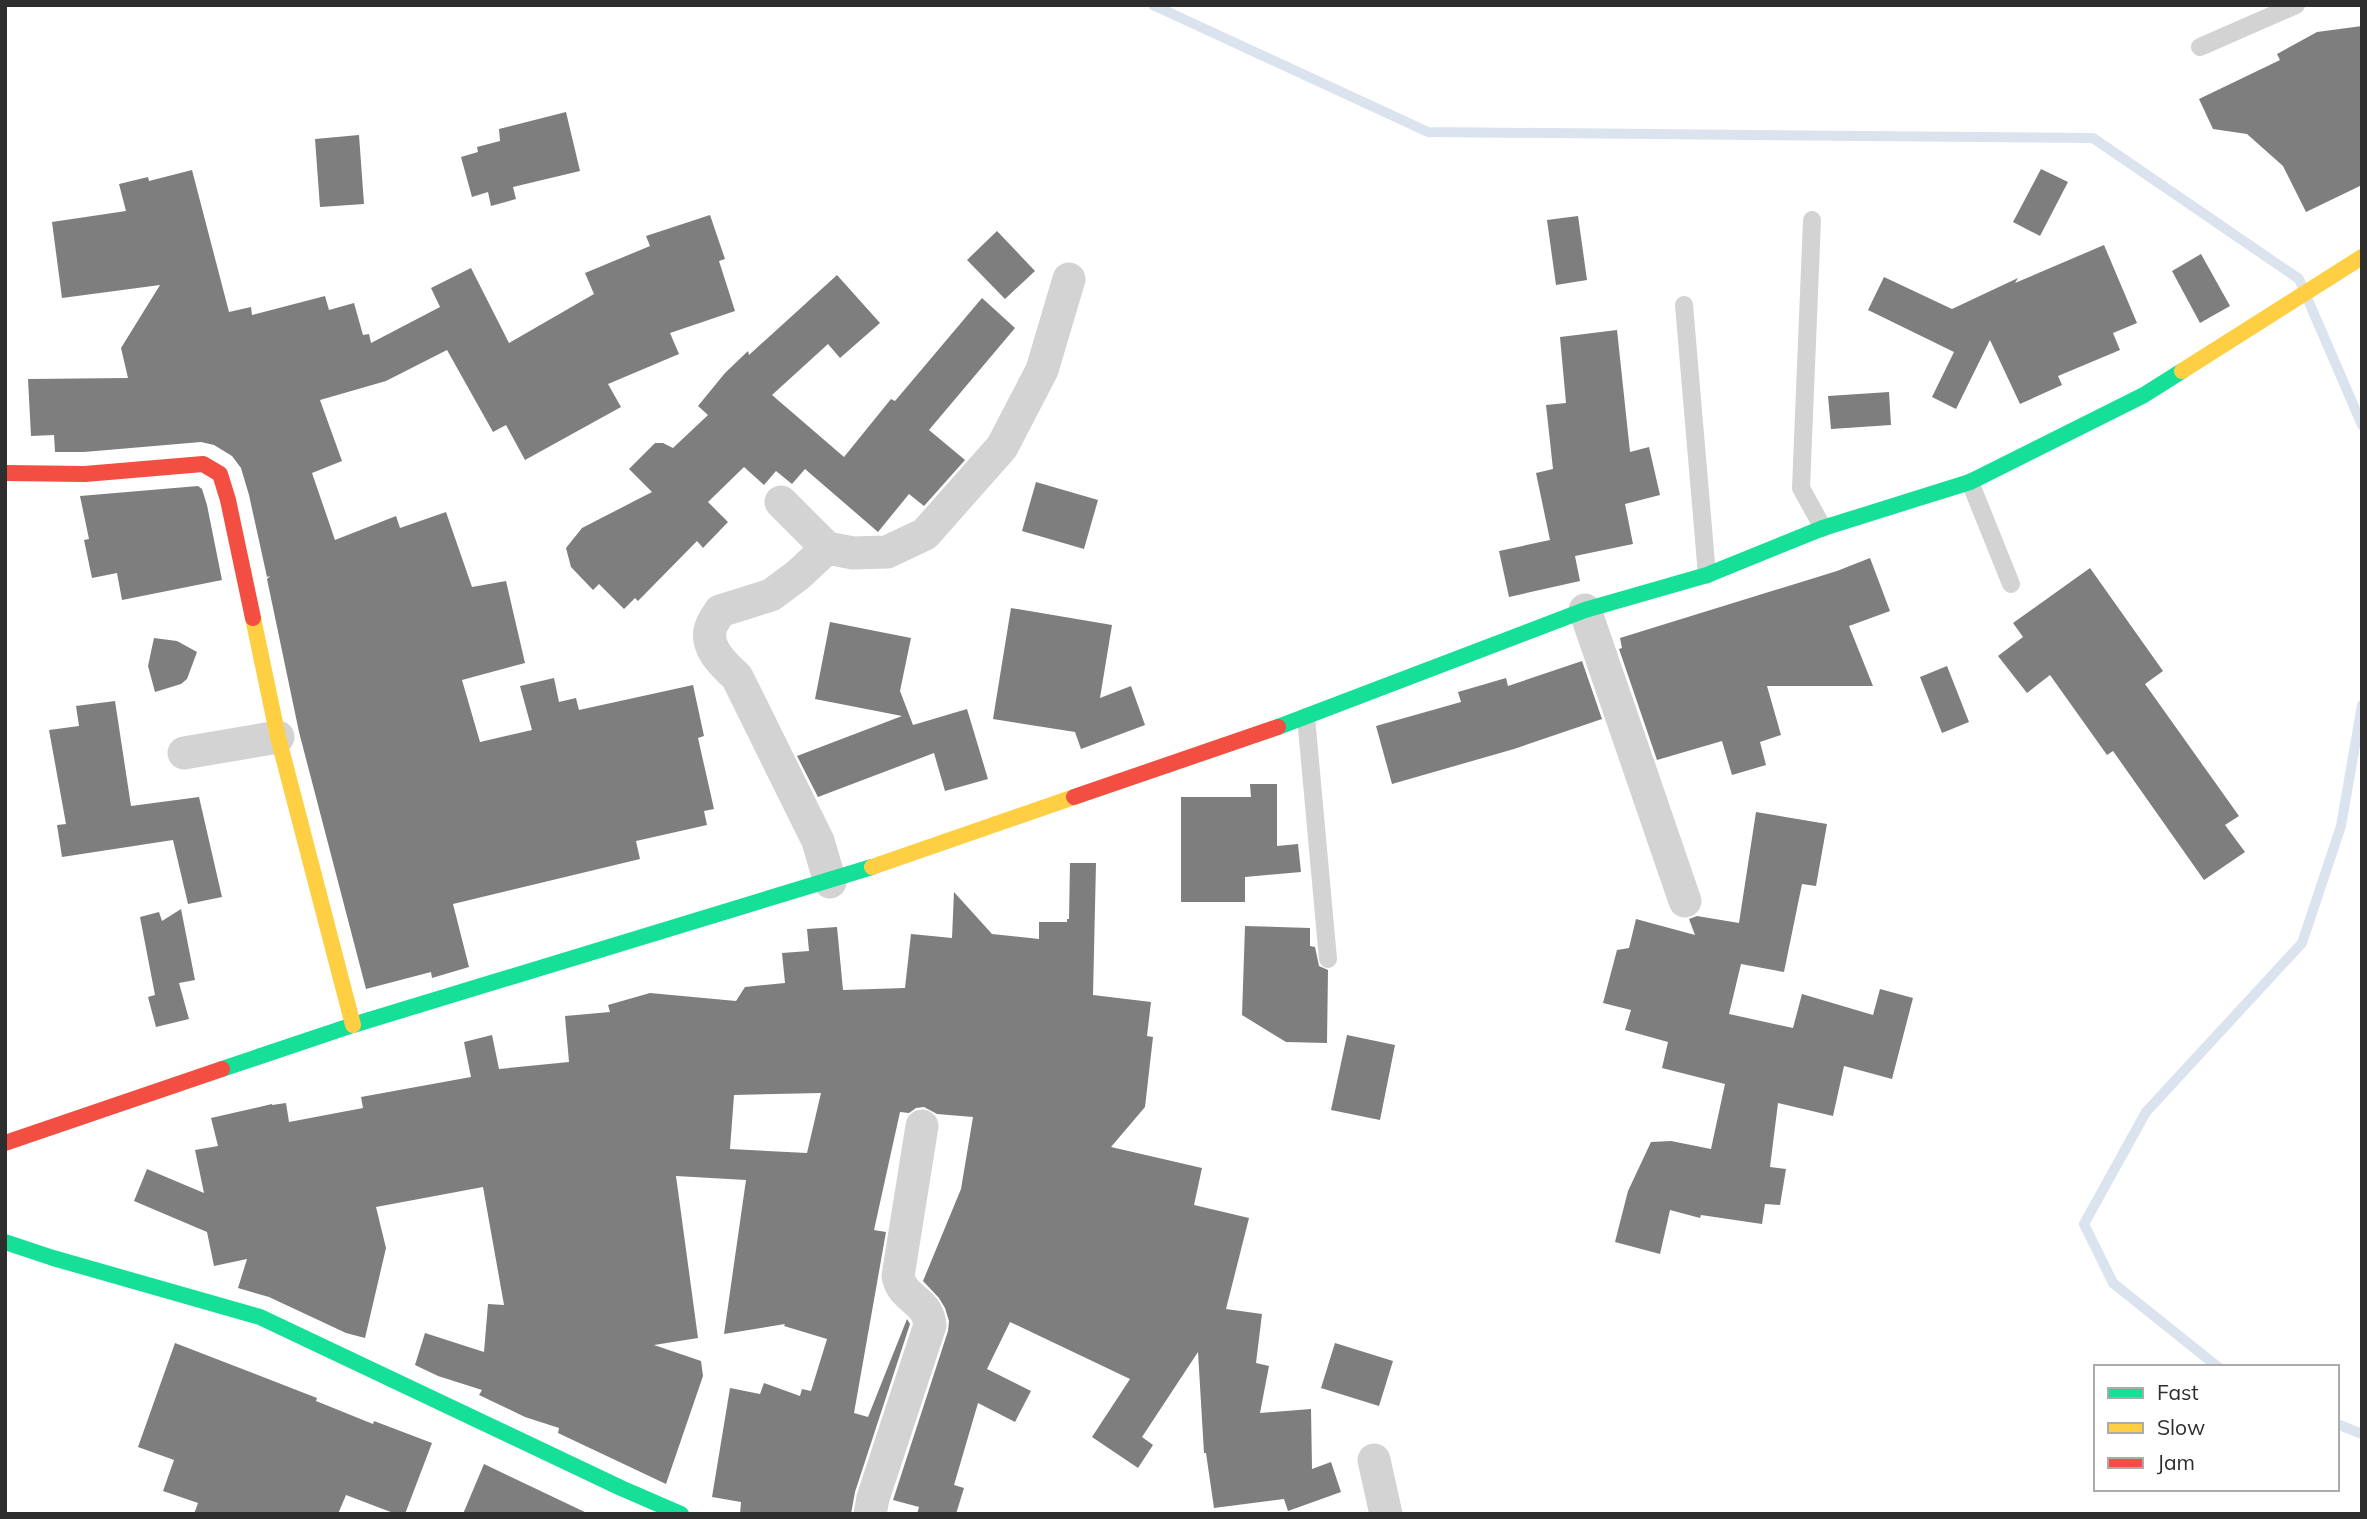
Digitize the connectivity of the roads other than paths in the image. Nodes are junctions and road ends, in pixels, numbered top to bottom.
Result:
1 (2295, 5) edge
2 (2200, 47) dead end
3 (1812, 220) dead end
4 (2362, 257) edge
5 (1069, 279) dead end
6 (1684, 305) dead end
7 (6, 466) edge
8 (1970, 482) junction
9 (781, 502) dead end
10 (1823, 528) junction
11 (827, 548) junction
12 (1707, 575) junction
13 (2011, 584) dead end
14 (1585, 610) junction
15 (1306, 717) junction
16 (278, 737) junction
17 (184, 753) dead end
18 (830, 882) junction
19 (1685, 901) dead end
20 (1328, 959) dead end
21 (352, 1025) junction
22 (922, 1126) dead end
23 (5, 1143) edge
24 (5, 1242) edge
25 (1374, 1460) dead end
26 (681, 1514) edge
27 (870, 1514) edge
28 (1386, 1514) edge

1 - 2 lane
3 - 10 lane
4 - 8 main road
5 - 11 street
6 - 12 lane
7 - 16 main road
8 - 10 main road
8 - 13 lane
9 - 11 street
10 - 12 main road
11 - 18 street
12 - 14 main road
14 - 15 main road
14 - 19 street
15 - 18 main road
15 - 20 lane
16 - 17 street
16 - 21 main road
18 - 21 main road
21 - 23 main road
22 - 27 street
24 - 26 main road
25 - 28 street

